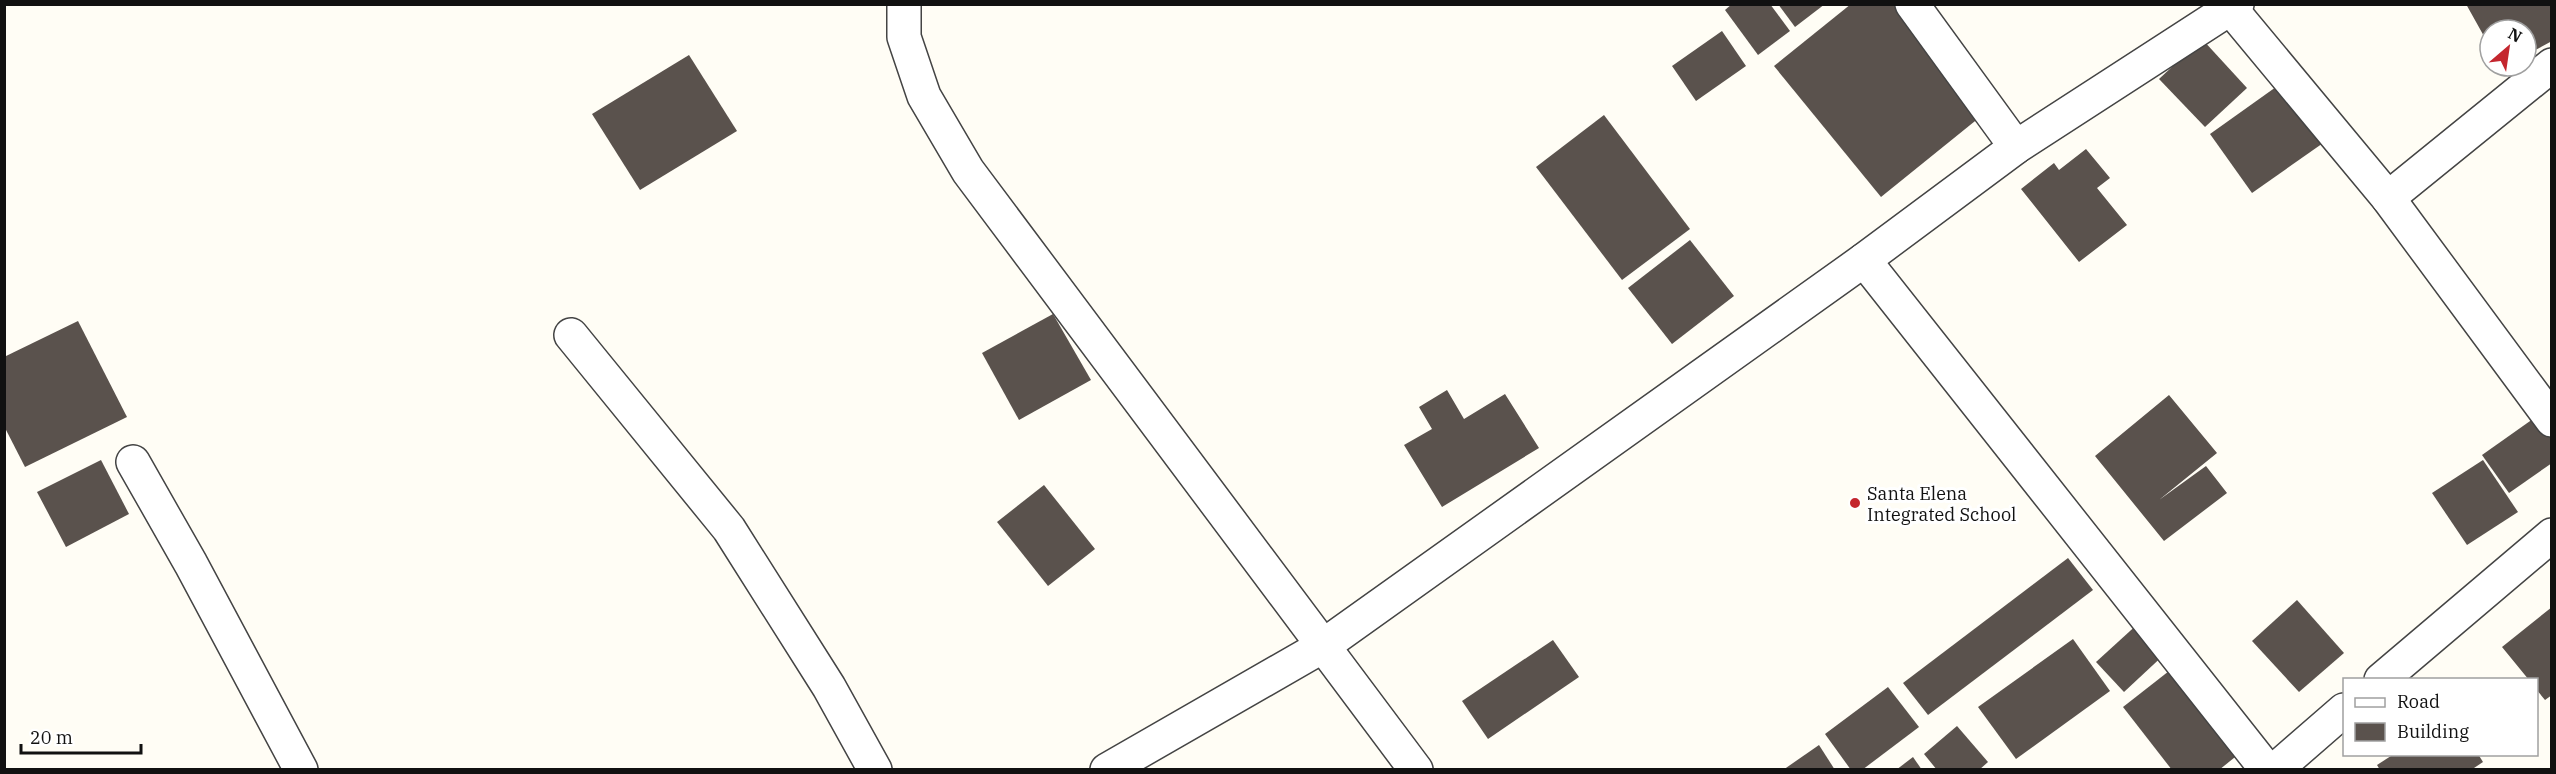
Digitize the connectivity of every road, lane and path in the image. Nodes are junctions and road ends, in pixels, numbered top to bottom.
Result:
1 (903, 4) edge
2 (1912, 4) edge
3 (2234, 7) edge
4 (2552, 66) edge
5 (2016, 147) junction
6 (2388, 198) junction
7 (1864, 260) junction
8 (571, 335) dead end
9 (2552, 420) edge
10 (133, 462) dead end
11 (2552, 535) edge
12 (1323, 646) junction
13 (2383, 678) edge
14 (2343, 711) edge
15 (301, 770) edge
16 (875, 770) edge
17 (1107, 770) edge
18 (1416, 770) edge
19 (2267, 770) edge
20 (2275, 770) edge

1 - 12 street
2 - 5 street
3 - 5 street
3 - 6 street
4 - 6 street
5 - 7 street
6 - 9 street
7 - 12 street
7 - 19 street
8 - 16 street
10 - 15 street
11 - 13 street
12 - 17 street
12 - 18 street
14 - 20 street

